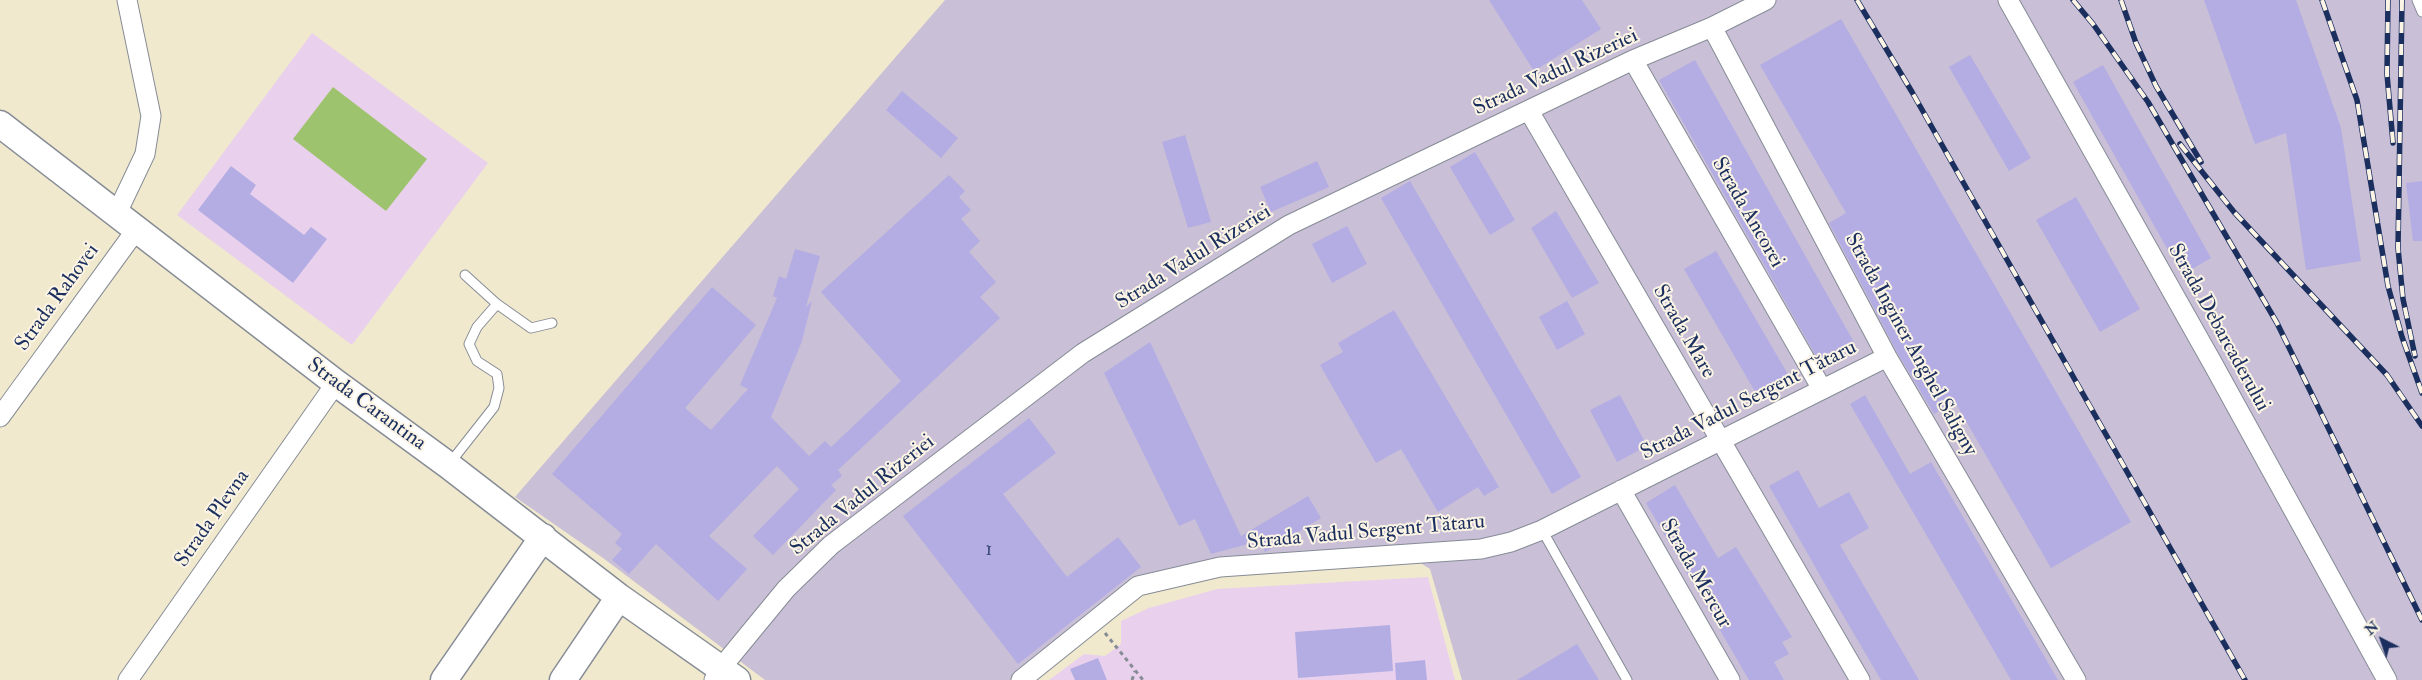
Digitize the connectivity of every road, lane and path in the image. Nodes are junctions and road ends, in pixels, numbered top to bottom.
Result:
1 (127, 0) edge
2 (1766, 0) edge
3 (2008, 0) edge
4 (2417, 0) edge
5 (2422, 12) edge
6 (1712, 27) junction
7 (1633, 60) junction
8 (1528, 111) junction
9 (0, 124) edge
10 (116, 215) junction
11 (136, 230) junction
12 (465, 275) dead end
13 (497, 304) junction
14 (552, 323) dead end
15 (1887, 357) junction
16 (336, 383) junction
17 (1822, 389) junction
18 (0, 417) edge
19 (1720, 440) junction
20 (448, 465) junction
21 (1621, 490) junction
22 (1542, 530) junction
23 (543, 537) junction
24 (619, 597) junction
25 (1095, 620) junction
26 (1135, 671) junction
27 (724, 676) edge
28 (128, 680) edge
29 (444, 680) edge
30 (563, 680) edge
31 (1021, 680) edge
32 (1132, 680) edge
33 (1143, 680) edge
34 (1627, 680) edge
35 (1730, 680) edge
36 (1860, 680) edge
37 (2076, 680) edge
38 (2387, 680) edge

1 - 10 street
2 - 6 street, Strada Vadul Rizeriei
3 - 38 street, Strada Debarcaderului
4 - 5 lane
6 - 7 street, Strada Vadul Rizeriei
6 - 15 street, Strada Inginer Anghel Saligny
7 - 8 street, Strada Vadul Rizeriei
7 - 17 street, Strada Ancorei
8 - 19 street, Strada Mare
8 - 27 street, Strada Vadul Rizeriei
9 - 10 main road, Strada Carantina
10 - 11 main road, Strada Carantina
11 - 16 main road, Strada Carantina
11 - 18 street, Strada Rahovei
12 - 13 lane
13 - 14 lane
13 - 20 lane
15 - 17 street, Strada Vadul Sergent Tătaru
15 - 37 street, Strada Inginer Anghel Saligny
16 - 20 main road, Strada Carantina
16 - 28 street, Strada Plevna
17 - 19 street, Strada Vadul Sergent Tătaru
19 - 21 street, Strada Vadul Sergent Tătaru
19 - 36 street, Strada Mare
20 - 23 main road, Strada Carantina
21 - 22 street, Strada Vadul Sergent Tătaru
21 - 35 street, Strada Mercur
22 - 25 street, Strada Vadul Sergent Tătaru
22 - 34 lane
23 - 24 main road, Strada Carantina
23 - 29 main road
24 - 27 main road, Strada Carantina
24 - 30 main road
25 - 26 path
25 - 31 street, Strada Vadul Sergent Tătaru
26 - 32 path
26 - 33 path

